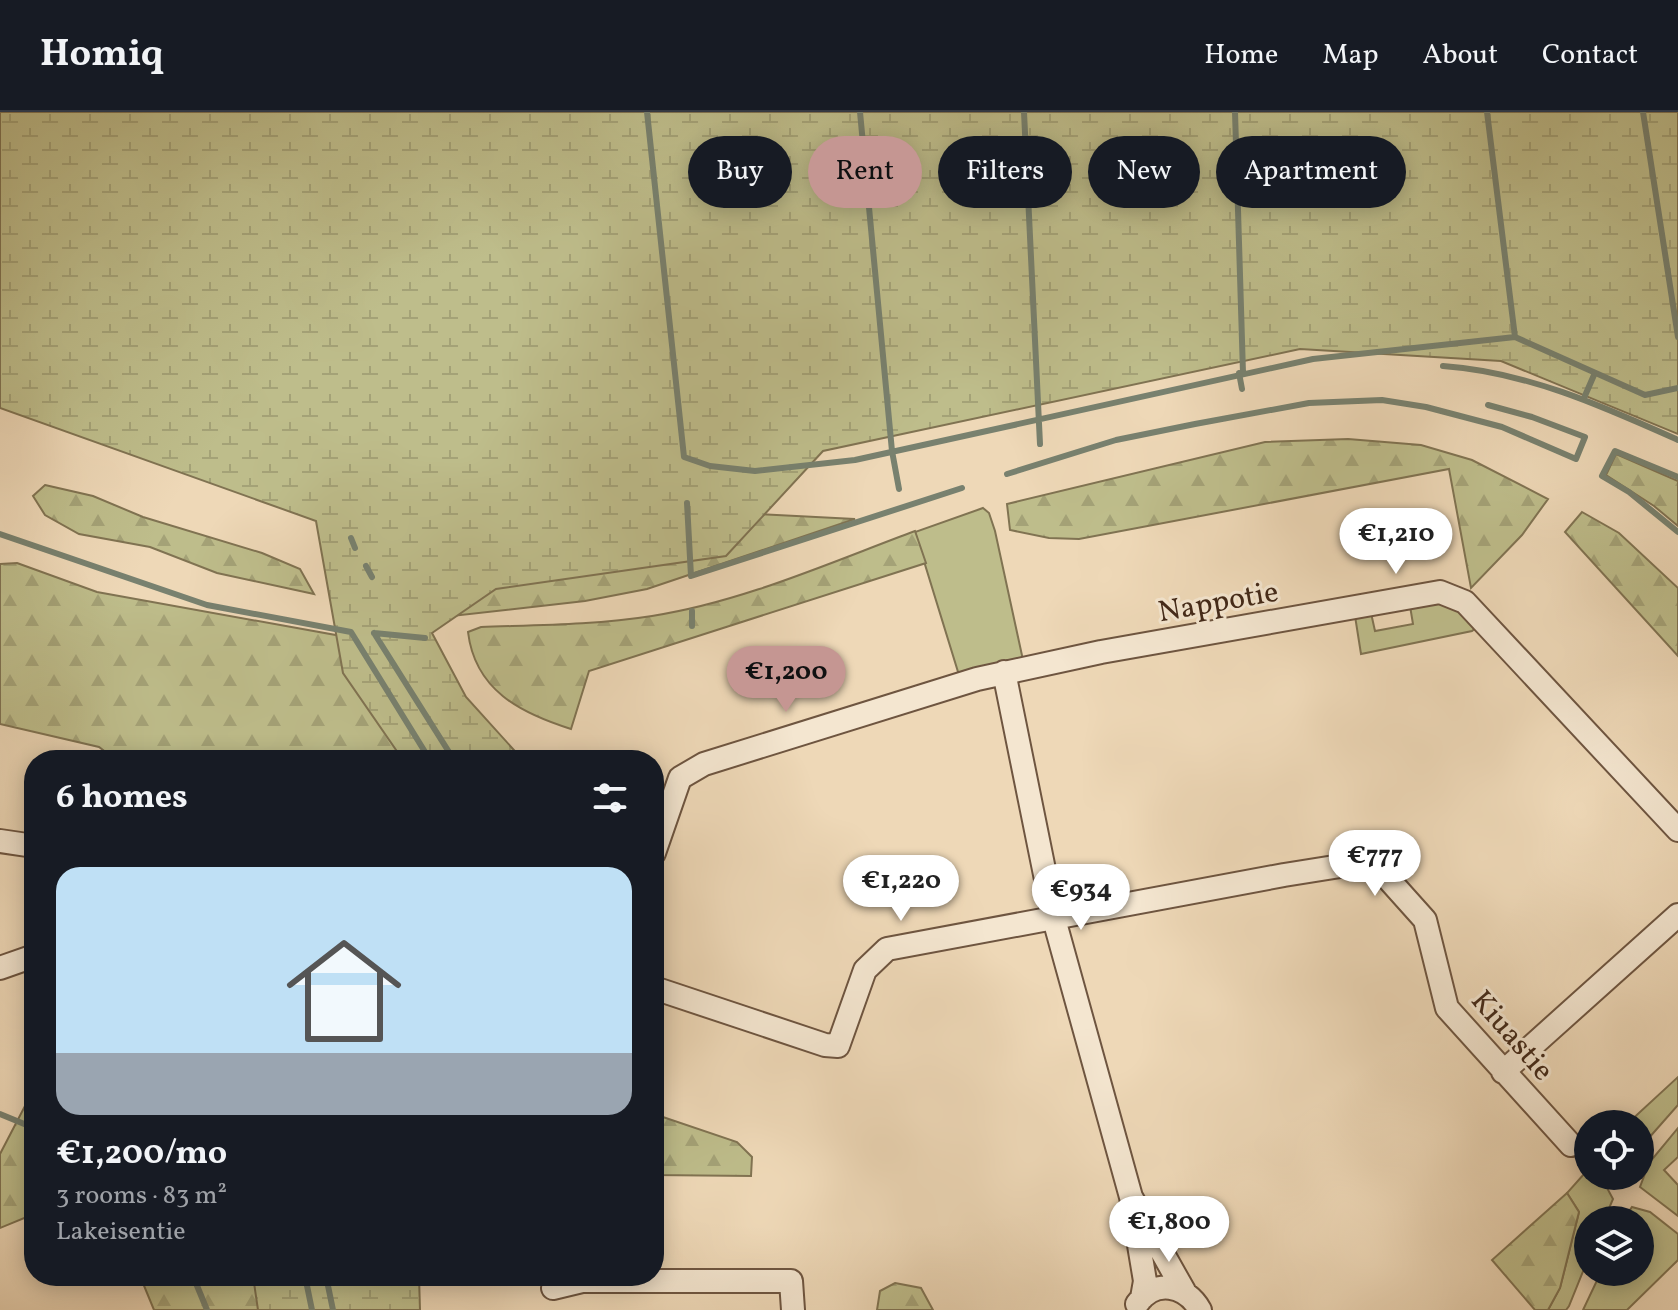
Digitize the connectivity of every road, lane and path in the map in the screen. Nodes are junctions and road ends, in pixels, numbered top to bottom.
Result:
1 (1004, 672) junction
2 (664, 822) edge
3 (1678, 830) edge
4 (0, 841) edge
5 (24, 843) edge
6 (1678, 915) edge
7 (1054, 919) junction
8 (24, 960) edge
9 (0, 968) edge
10 (664, 991) edge
11 (1503, 1072) junction
12 (1571, 1145) dead end
13 (1131, 1197) junction
14 (664, 1281) edge
15 (1184, 1291) junction
16 (1138, 1304) edge
17 (793, 1310) edge
18 (1200, 1310) edge

1 - 2 street, Nappotie
1 - 3 street, Nappotie
1 - 7 street
4 - 5 street
6 - 11 street
7 - 10 street
7 - 11 street, Kiuastie
7 - 13 street
8 - 9 street
11 - 12 street, Kiuastie
13 - 15 street
13 - 16 street
14 - 17 street
15 - 16 street
15 - 18 street

